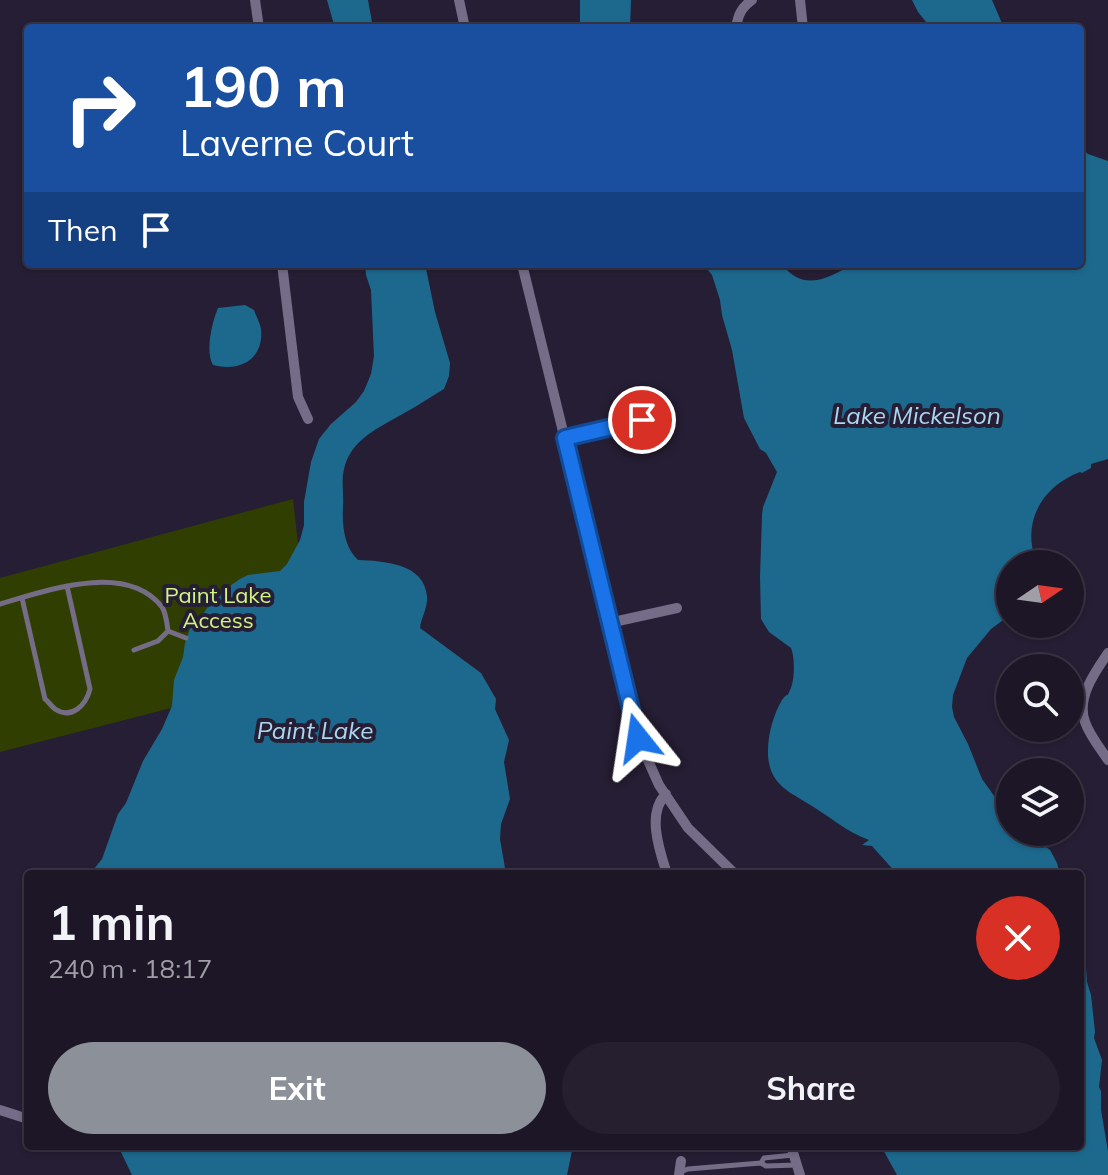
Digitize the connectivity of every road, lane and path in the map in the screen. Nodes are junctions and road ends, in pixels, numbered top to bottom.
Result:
1 (255, 0) edge
2 (459, 0) edge
3 (752, 0) edge
4 (800, 0) edge
5 (258, 24) edge
6 (464, 24) edge
7 (737, 24) edge
8 (803, 24) edge
9 (282, 268) edge
10 (523, 268) edge
11 (308, 419) dead end
12 (642, 420) dead end
13 (565, 438) junction
14 (67, 586) junction
15 (22, 598) junction
16 (0, 604) edge
17 (677, 608) dead end
18 (609, 623) junction
19 (168, 631) junction
20 (186, 638) dead end
21 (134, 650) dead end
22 (1108, 653) edge
23 (1108, 760) edge
24 (666, 794) junction
25 (666, 870) edge
26 (731, 870) edge
27 (0, 1110) edge
28 (24, 1118) edge
29 (795, 1160) edge
30 (761, 1163) junction
31 (680, 1170) edge

1 - 5 street
2 - 6 street
3 - 7 street
4 - 8 street
9 - 11 street
10 - 13 street
12 - 13 street
13 - 18 street
14 - 15 lane
14 - 15 lane
14 - 19 lane
15 - 16 lane
17 - 18 street
18 - 24 street
19 - 20 lane
19 - 21 lane
22 - 23 street
24 - 25 street
24 - 26 street
27 - 28 street
29 - 30 lane
29 - 30 lane
30 - 31 lane

